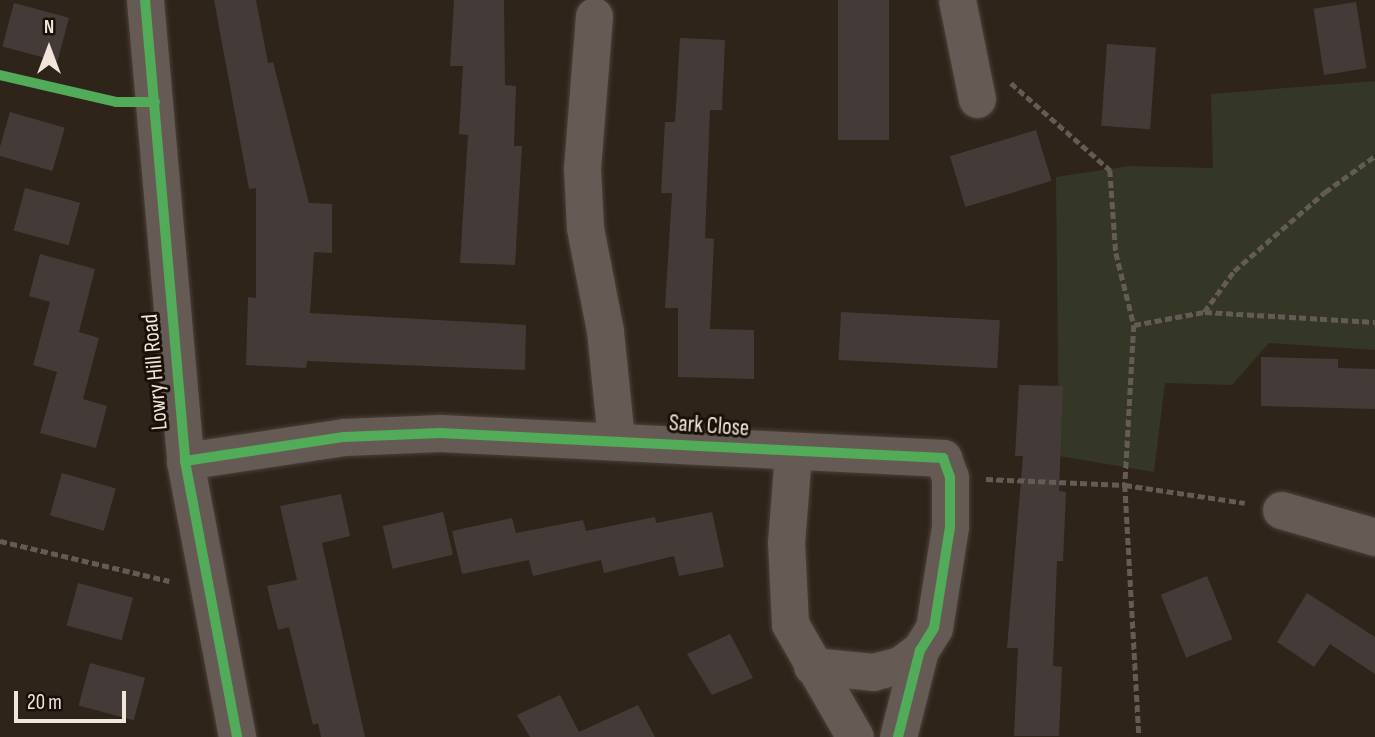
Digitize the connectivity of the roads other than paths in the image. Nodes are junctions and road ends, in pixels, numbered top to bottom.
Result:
1 (145, 0) edge
2 (957, 0) edge
3 (594, 16) dead end
4 (977, 99) dead end
5 (616, 440) junction
6 (793, 454) junction
7 (185, 461) junction
8 (1281, 510) road end
9 (1375, 537) edge
10 (920, 650) junction
11 (812, 666) junction
12 (237, 737) edge
13 (855, 737) edge
14 (898, 737) edge

1 - 7 street, Lowry Hill Road
2 - 4 street
3 - 5 street
5 - 6 street, Sark Close
5 - 7 street, Sark Close
6 - 10 street, Sark Close
6 - 11 street
7 - 12 street, Lowry Hill Road
8 - 9 street
10 - 11 street
10 - 14 street
11 - 13 street

